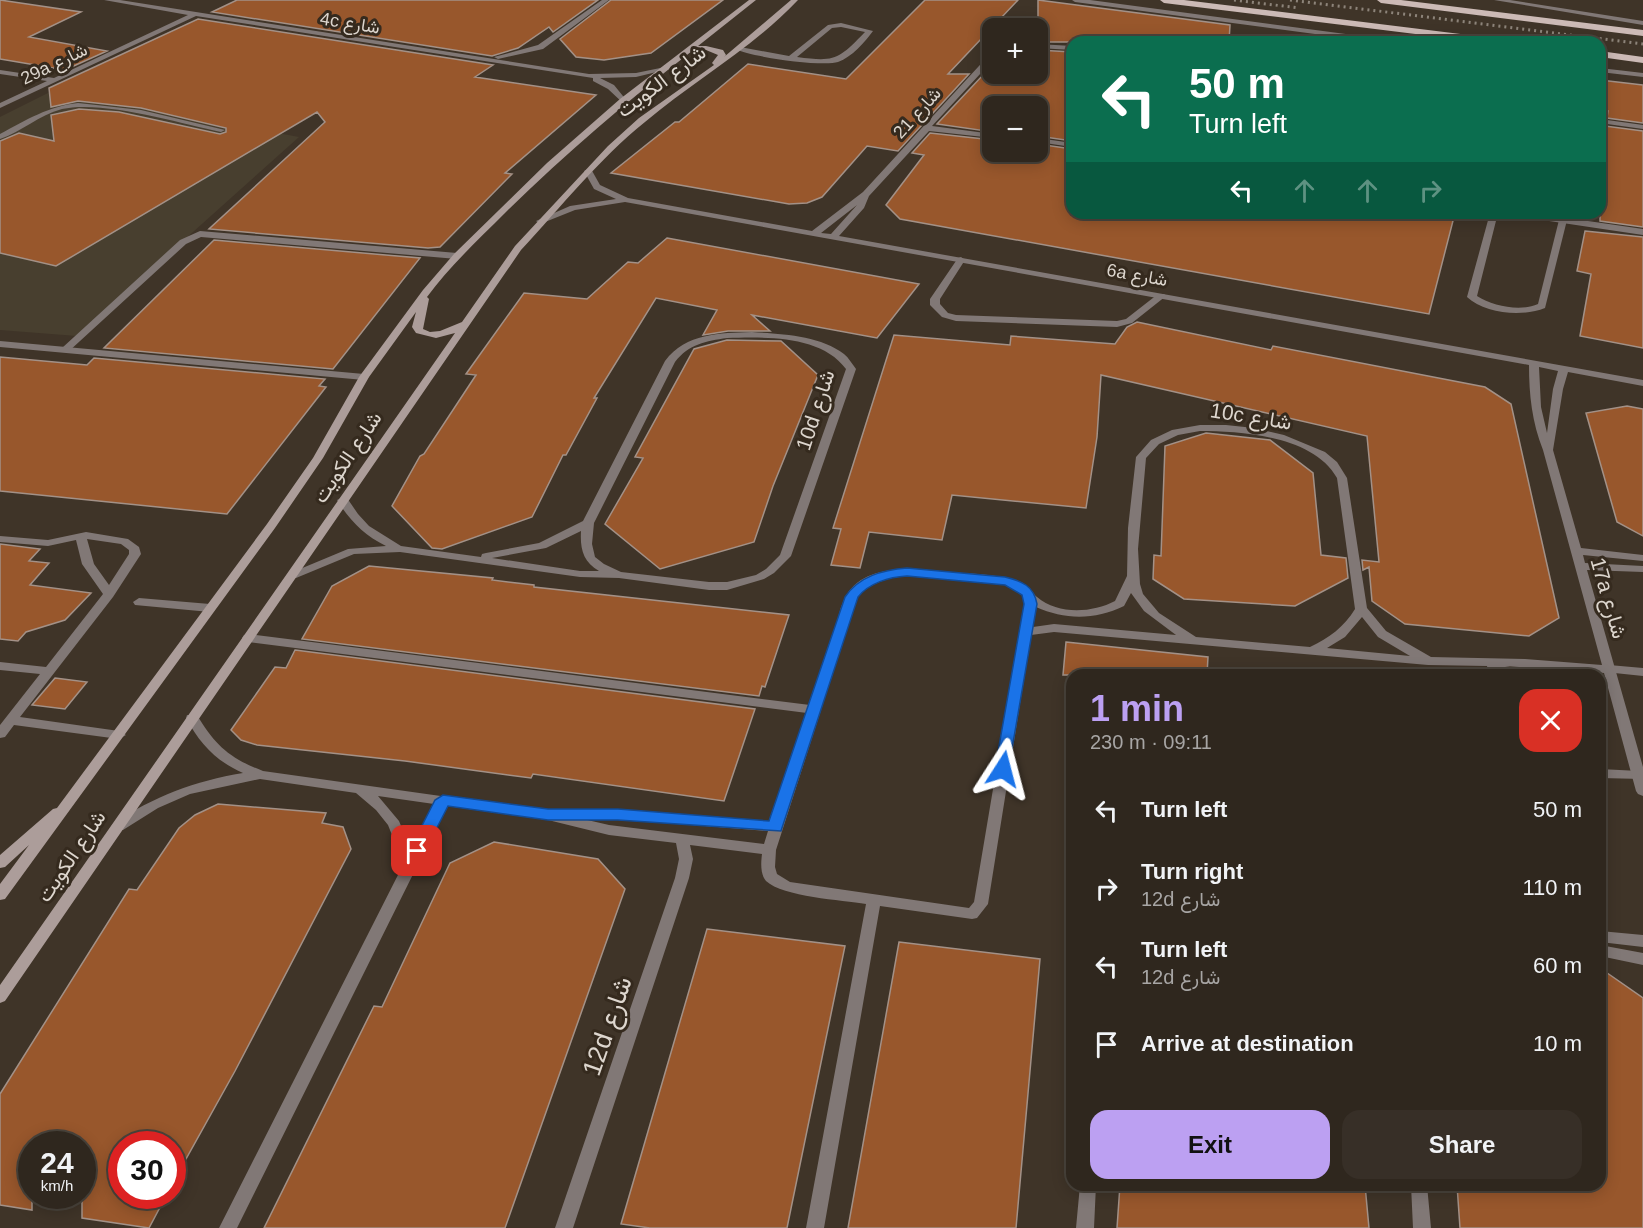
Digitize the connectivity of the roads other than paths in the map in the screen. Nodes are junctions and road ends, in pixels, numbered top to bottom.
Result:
1 (107, 0) edge
2 (606, 0) edge
3 (753, 0) edge
4 (795, 0) edge
5 (1075, 0) edge
6 (1164, 0) edge
7 (1381, 0) edge
8 (1497, 0) edge
9 (184, 12) junction
10 (195, 14) junction
11 (1643, 23) edge
12 (1643, 33) edge
13 (1346, 36) edge
14 (1453, 36) edge
15 (1048, 47) edge
16 (121, 48) junction
17 (1066, 48) edge
18 (740, 49) junction
19 (688, 50) junction
20 (1606, 55) edge
21 (792, 57) junction
22 (482, 59) junction
23 (1643, 60) edge
24 (982, 68) edge
25 (665, 69) junction
26 (709, 71) junction
27 (1606, 71) edge
28 (0, 74) edge
29 (1643, 75) edge
30 (589, 76) junction
31 (56, 80) junction
32 (44, 85) junction
33 (623, 100) junction
34 (0, 106) edge
35 (934, 120) junction
36 (1606, 123) edge
37 (1643, 127) edge
38 (926, 128) junction
39 (982, 128) edge
40 (221, 130) dead end
41 (982, 135) edge
42 (0, 136) edge
43 (1048, 142) edge
44 (1066, 145) edge
45 (588, 171) junction
46 (866, 194) junction
47 (626, 200) junction
48 (1492, 219) edge
49 (1556, 219) edge
50 (1563, 220) junction
51 (540, 222) junction
52 (1643, 232) edge
53 (814, 234) junction
54 (833, 237) junction
55 (457, 256) junction
56 (961, 260) junction
57 (426, 292) junction
58 (1161, 296) junction
59 (463, 324) junction
60 (0, 344) edge
61 (65, 350) junction
62 (1534, 363) junction
63 (1564, 369) junction
64 (364, 377) junction
65 (1643, 383) edge
66 (1548, 450) junction
67 (343, 500) junction
68 (588, 523) junction
69 (81, 536) junction
70 (0, 539) edge
71 (400, 549) junction
72 (1576, 551) junction
73 (467, 558) junction
74 (1643, 558) edge
75 (1580, 566) junction
76 (1643, 569) edge
77 (619, 575) junction
78 (292, 576) junction
79 (1131, 579) junction
80 (110, 598) junction
81 (1031, 599) junction
82 (139, 602) dead end
83 (210, 608) junction
84 (1361, 609) junction
85 (1025, 633) junction
86 (248, 638) junction
87 (1194, 641) junction
88 (1310, 651) junction
89 (1428, 661) junction
90 (1473, 664) junction
91 (0, 666) edge
92 (1499, 669) edge
93 (1609, 669) junction
94 (49, 671) junction
95 (1643, 672) edge
96 (1607, 683) edge
97 (814, 710) junction
98 (192, 718) junction
99 (3, 729) edge
100 (119, 735) junction
101 (1606, 773) edge
102 (261, 775) junction
103 (1639, 776) junction
104 (359, 788) junction
105 (1643, 791) edge
106 (443, 800) junction
107 (71, 802) junction
108 (548, 815) junction
109 (775, 827) junction
110 (115, 829) junction
111 (682, 839) junction
112 (769, 850) junction
113 (0, 863) edge
114 (408, 868) junction
115 (0, 895) edge
116 (874, 900) junction
117 (1606, 937) edge
118 (1643, 941) edge
119 (1606, 951) edge
120 (1643, 959) edge
121 (0, 997) edge
122 (1088, 1191) edge
123 (1419, 1191) edge
124 (228, 1228) edge
125 (564, 1228) edge
126 (814, 1228) edge
127 (1085, 1228) edge
128 (1422, 1228) edge

1 - 9 street, 4c شارع
2 - 22 street
3 - 19 main road, شارع الكويت
4 - 18 main road, شارع الكويت
5 - 13 street
6 - 14 main road
7 - 12 main road
8 - 11 street
9 - 10 street, 4c شارع
9 - 16 street, 29a شارع
10 - 16 street, 29a شارع
10 - 22 street, 4c شارع
15 - 17 street
16 - 31 street, 29a شارع
18 - 21 street
18 - 26 main road, شارع الكويت
19 - 25 main road, شارع الكويت
19 - 26 main road
20 - 23 main road
21 - 21 street
22 - 30 street, 4c شارع
24 - 35 street, شارع 21
25 - 30 street, 4c شارع
25 - 33 main road, شارع الكويت
26 - 45 main road, شارع الكويت
27 - 29 street
28 - 31 street
28 - 32 street
30 - 33 street, 4c شارع
31 - 32 street, 29a شارع
32 - 34 street, 29a شارع
33 - 55 main road, شارع الكويت
35 - 38 street, شارع 21
35 - 39 street
36 - 37 street
38 - 41 street
38 - 46 street, شارع 21
40 - 42 street
43 - 44 street
45 - 47 street, 6a شارع
45 - 51 main road, شارع الكويت
46 - 53 street, شارع 21
46 - 54 street, شارع 21
47 - 51 street, 6a شارع
47 - 53 street, 6a شارع
48 - 50 street
49 - 50 street
50 - 52 street
51 - 59 main road, شارع الكويت
53 - 54 street, 6a شارع
54 - 56 street, 6a شارع
55 - 57 main road, شارع الكويت
55 - 61 street
56 - 58 street, 6a شارع
56 - 58 street
57 - 59 main road
57 - 64 main road, شارع الكويت
58 - 62 street, 6a شارع
59 - 67 main road, شارع الكويت
60 - 61 street
61 - 64 street
62 - 63 street, 6a شارع
62 - 66 street, 17a شارع
63 - 65 street, 6a شارع
63 - 66 street, 17a شارع
64 - 83 main road, شارع الكويت
66 - 72 street, 17a شارع
67 - 71 street, 10d شارع
67 - 78 main road, شارع الكويت
68 - 73 street, 10d شارع
68 - 77 street, 10d شارع
68 - 77 street, 10d شارع
69 - 70 street
69 - 80 street
69 - 80 street
71 - 73 street, 10d شارع
71 - 78 street, 10d شارع
72 - 74 street
72 - 75 street, 17a شارع
73 - 77 street, 10d شارع
75 - 76 street
75 - 93 street, 17a شارع
78 - 86 main road, شارع الكويت
79 - 81 street, 10c شارع
79 - 84 street, 10c شارع
79 - 87 street
80 - 94 street
81 - 85 street
81 - 97 street, 10c شارع
82 - 83 street
83 - 100 main road, شارع الكويت
84 - 88 street
84 - 89 street
85 - 87 street
85 - 116 street
86 - 97 street
86 - 98 main road, شارع الكويت
87 - 88 street
88 - 89 street
89 - 90 street
90 - 92 street
90 - 93 street
91 - 94 street
93 - 95 street
93 - 96 street, 17a شارع
94 - 99 street
96 - 103 street, 17a شارع
97 - 109 street, 10c شارع
98 - 102 street
98 - 110 main road, شارع الكويت
99 - 100 street
100 - 107 main road, شارع الكويت
101 - 103 street
102 - 104 street
102 - 110 street
103 - 105 street, 17a شارع
104 - 106 street
104 - 114 street
106 - 108 street
106 - 114 street
107 - 113 main road
107 - 115 main road, شارع الكويت
108 - 109 street
108 - 111 street
109 - 112 street, 10c شارع
110 - 121 main road, شارع الكويت
111 - 112 street
111 - 125 street, 12d شارع
112 - 116 street
114 - 124 street
116 - 126 street
117 - 118 street
119 - 120 street
122 - 127 street
123 - 128 street

